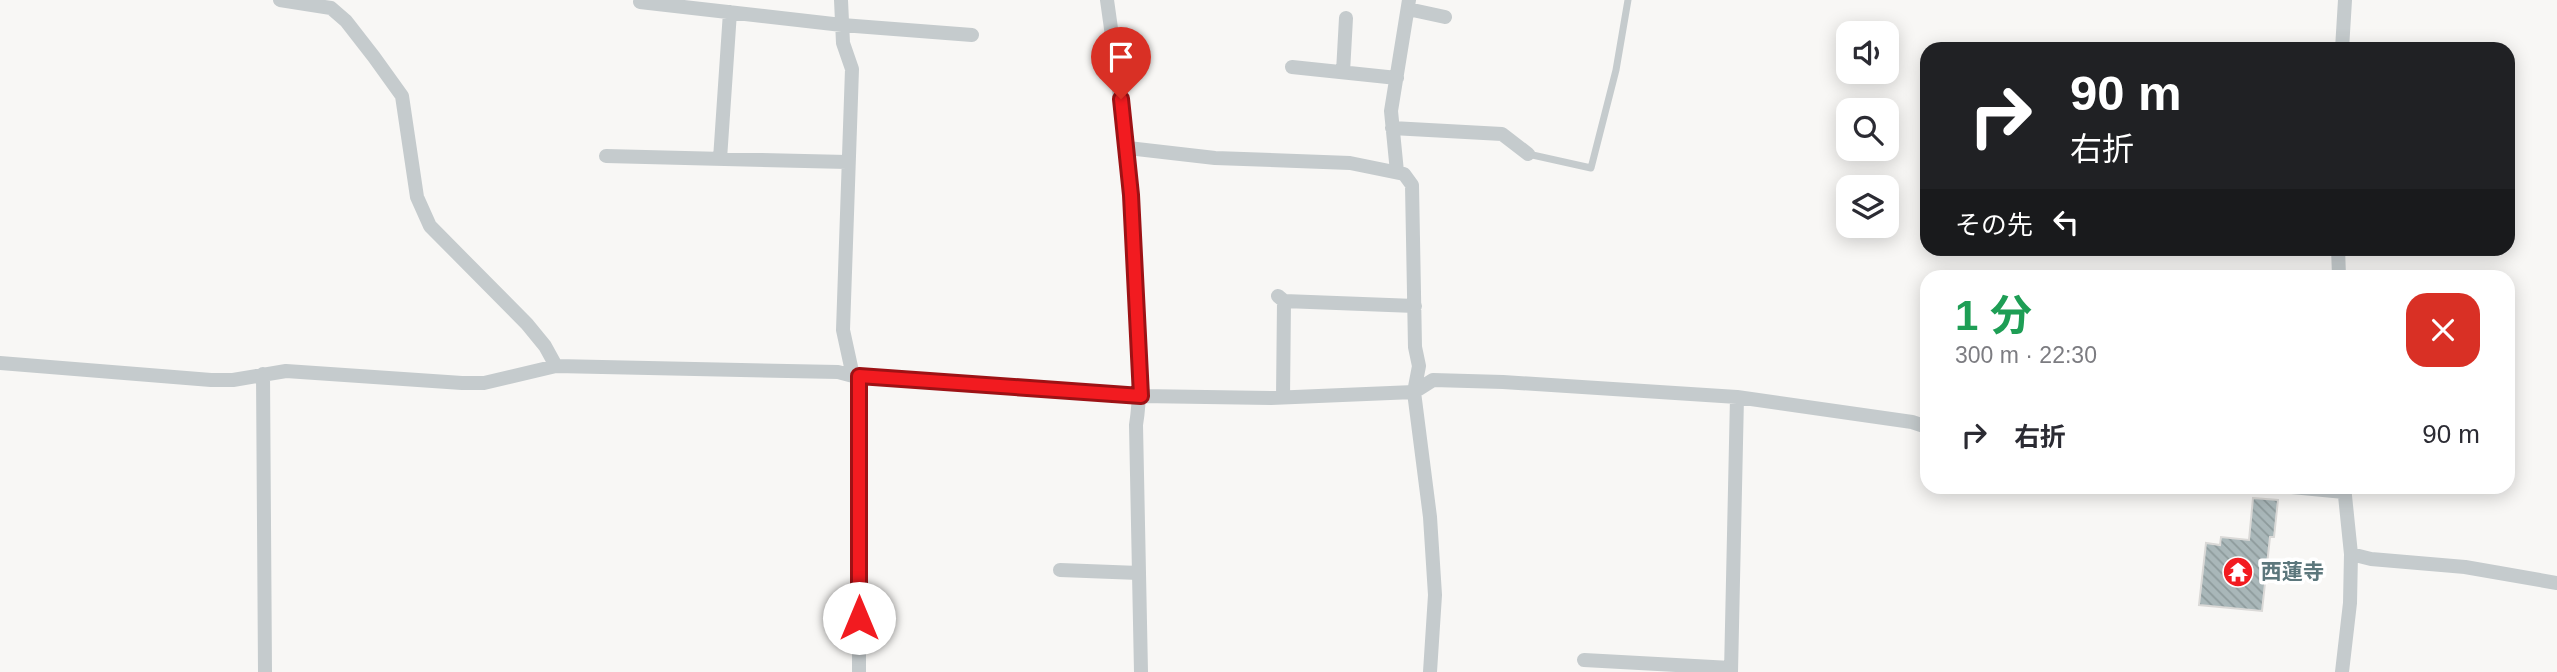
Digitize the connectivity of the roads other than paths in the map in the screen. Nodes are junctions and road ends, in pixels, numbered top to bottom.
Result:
1 (280, 0) edge
2 (841, 0) edge
3 (1107, 0) edge
4 (1628, 0) edge
5 (2345, 0) edge
6 (639, 2) dead end
7 (1408, 5) edge
8 (730, 12) junction
9 (1445, 17) dead end
10 (1346, 18) dead end
11 (842, 25) junction
12 (972, 35) dead end
13 (2342, 42) edge
14 (1292, 67) dead end
15 (1343, 72) junction
16 (1397, 78) junction
17 (1392, 128) junction
18 (1128, 148) junction
19 (1528, 154) joint
20 (606, 156) dead end
21 (720, 159) junction
22 (847, 163) junction
23 (1397, 172) junction
24 (1415, 306) junction
25 (0, 363) edge
26 (556, 366) junction
27 (263, 374) junction
28 (856, 376) junction
29 (1414, 392) junction
30 (1141, 396) junction
31 (1283, 397) junction
32 (1737, 397) junction
33 (1920, 425) edge
34 (2345, 494) edge
35 (2351, 554) junction
36 (1060, 570) dead end
37 (1139, 573) junction
38 (2557, 582) edge
39 (1584, 660) dead end
40 (1731, 670) edge
41 (265, 672) edge
42 (859, 672) edge
43 (1142, 672) edge
44 (1430, 672) edge
45 (2342, 672) edge

1 - 26 street
2 - 11 street
3 - 18 street
4 - 19 lane
5 - 13 street
6 - 8 street
7 - 9 street
7 - 16 street
8 - 11 street
8 - 21 street
10 - 15 street
11 - 12 street
11 - 22 street
14 - 15 street
15 - 16 street
16 - 17 street
17 - 19 street
17 - 23 street
18 - 23 street
18 - 30 street
20 - 21 street
21 - 22 street
22 - 28 street
23 - 24 street
24 - 29 street
24 - 31 street
25 - 27 street
26 - 27 street
26 - 28 street
27 - 41 street
28 - 30 street
28 - 42 street
29 - 31 street
29 - 32 street
29 - 44 street
30 - 31 street
30 - 37 street
32 - 33 street
32 - 40 street
34 - 35 street
35 - 38 street
35 - 45 street
36 - 37 street
37 - 43 street
39 - 40 street

